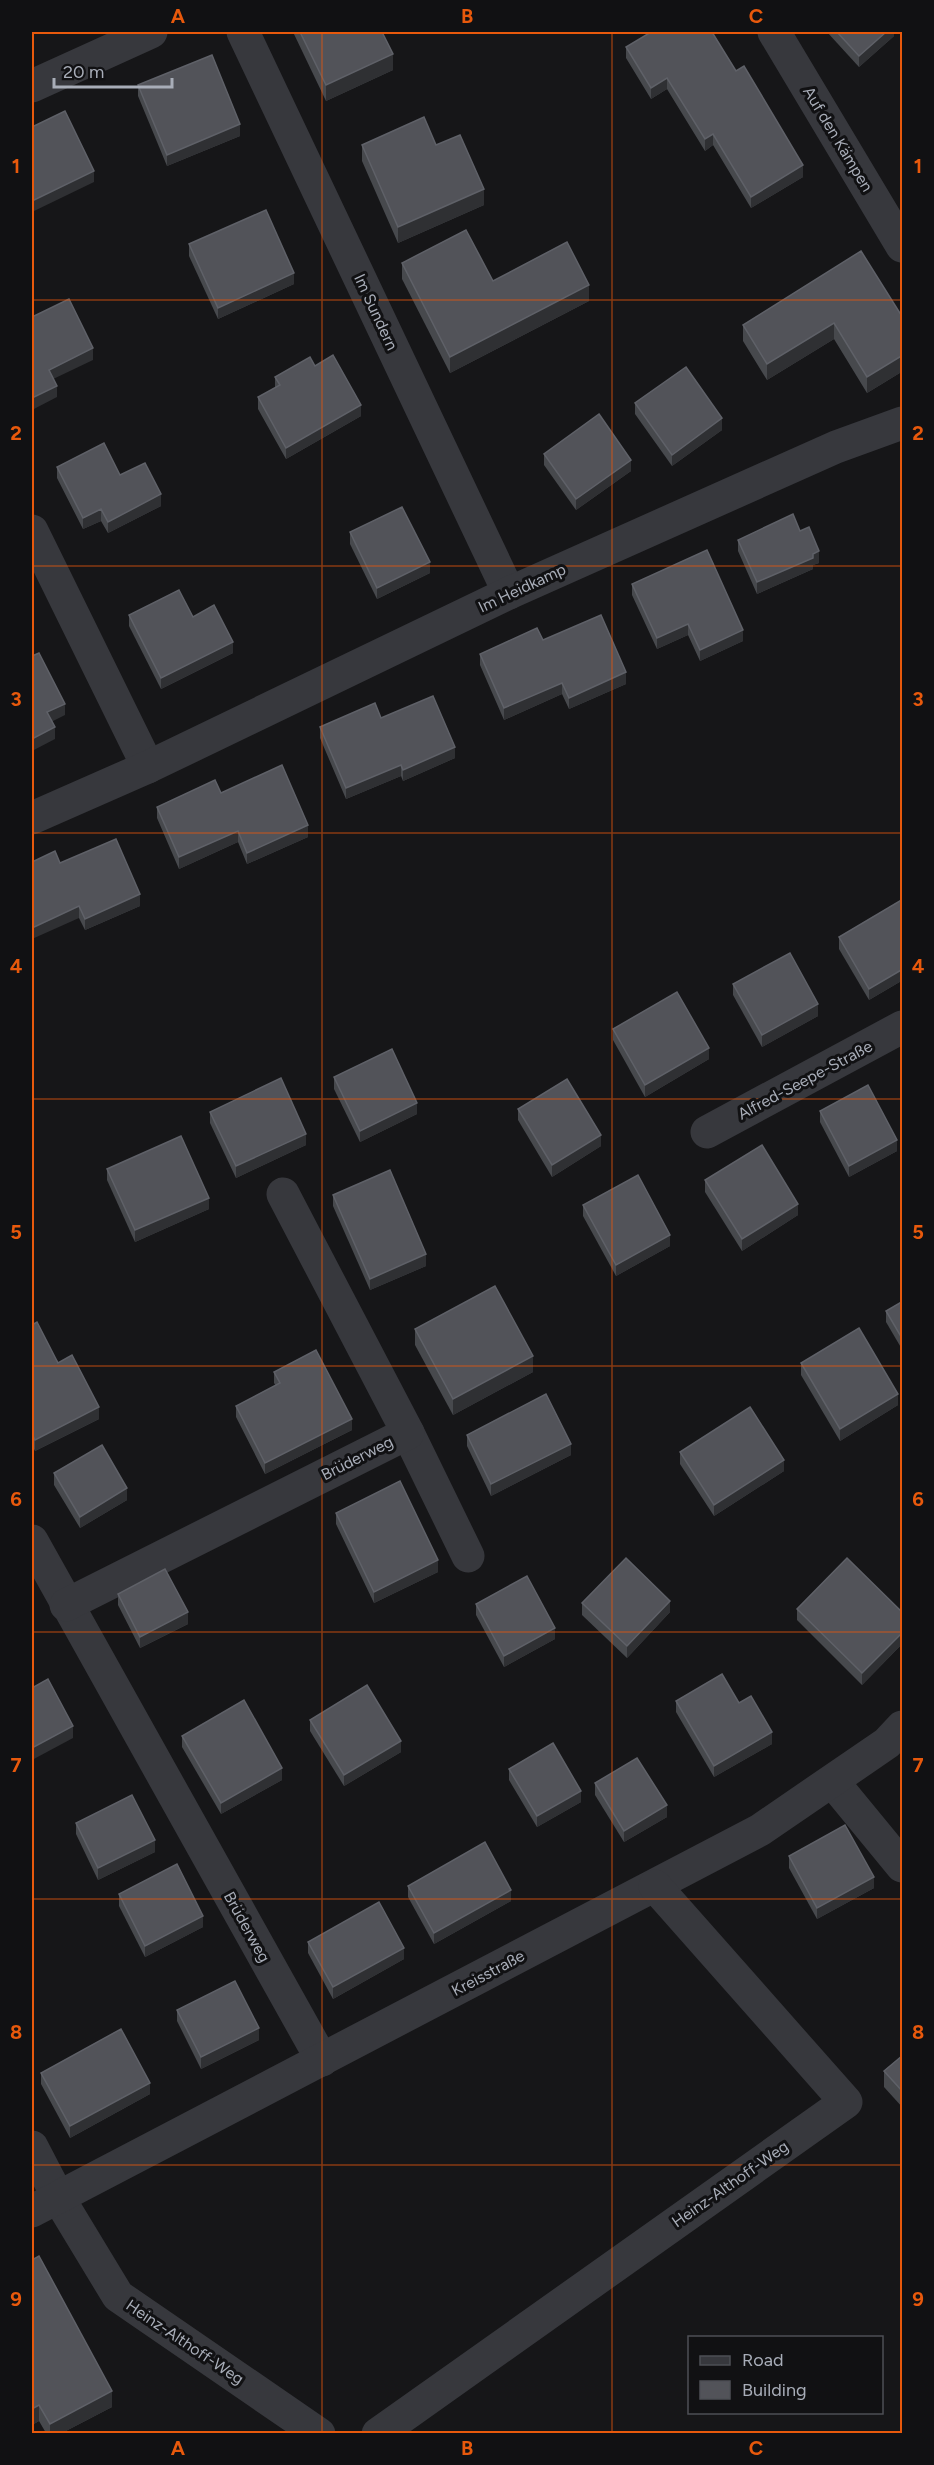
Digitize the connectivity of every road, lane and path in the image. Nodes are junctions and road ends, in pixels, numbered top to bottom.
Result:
1 (151, 32) edge
2 (243, 32) edge
3 (774, 32) edge
4 (32, 86) edge
5 (903, 246) edge
6 (903, 423) edge
7 (32, 531) edge
8 (509, 593) junction
9 (148, 767) junction
10 (32, 818) edge
11 (903, 1027) edge
12 (707, 1132) dead end
13 (283, 1194) dead end
14 (408, 1433) junction
15 (32, 1541) edge
16 (468, 1556) dead end
17 (66, 1605) junction
18 (903, 1727) edge
19 (833, 1782) junction
20 (903, 1866) edge
21 (655, 1886) junction
22 (322, 2060) junction
23 (32, 2147) edge
24 (45, 2204) edge
25 (319, 2433) edge
26 (378, 2433) edge

1 - 4 street
2 - 8 street, Im Sundern
3 - 5 street, Auf den Kämpen
6 - 8 street, Im Heidkamp
7 - 9 street
8 - 9 street, Im Heidkamp
9 - 10 street, Im Heidkamp
11 - 12 street, Alfred-Seepe-Straße
13 - 14 street, Brüderweg
14 - 16 street
14 - 17 street, Brüderweg
15 - 17 street, Brüderweg
17 - 22 street, Brüderweg
18 - 19 street, Kreisstraße
19 - 20 street
19 - 21 street, Kreisstraße
21 - 22 street, Kreisstraße
21 - 26 street, Heinz-Althoff-Weg
22 - 24 street, Kreisstraße
23 - 24 street
24 - 25 street, Heinz-Althoff-Weg

